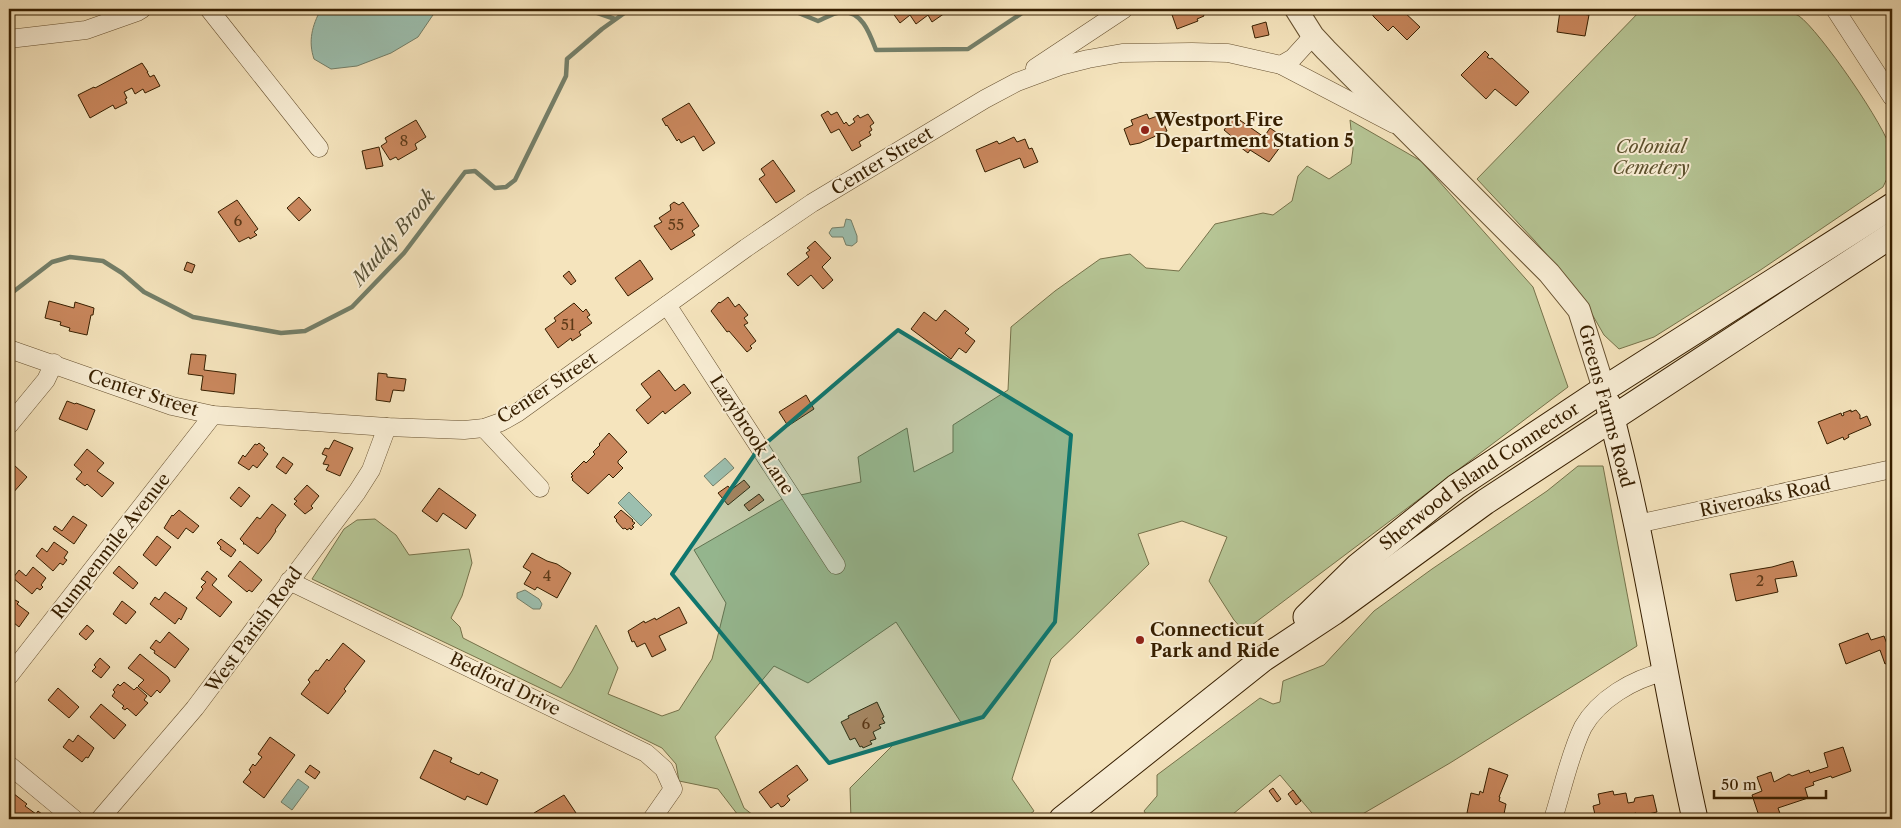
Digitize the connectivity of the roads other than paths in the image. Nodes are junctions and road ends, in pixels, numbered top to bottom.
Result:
1 (142, 9) edge
2 (209, 9) edge
3 (1124, 9) edge
4 (1296, 9) edge
5 (1835, 9) edge
6 (1313, 36) junction
7 (9, 39) edge
8 (1280, 65) junction
9 (1017, 82) junction
10 (1892, 98) edge
11 (1406, 130) junction
12 (319, 148) dead end
13 (1892, 206) edge
14 (1892, 236) edge
15 (667, 305) junction
16 (9, 349) edge
17 (54, 363) junction
18 (1604, 389) junction
19 (212, 415) junction
20 (1612, 418) junction
21 (9, 425) edge
22 (387, 427) junction
23 (484, 428) junction
24 (1892, 470) edge
25 (540, 488) dead end
26 (1637, 524) junction
27 (836, 565) dead end
28 (290, 581) junction
29 (1263, 659) junction
30 (1664, 672) junction
31 (9, 676) edge
32 (9, 765) edge
33 (74, 819) edge
34 (100, 819) edge
35 (652, 819) edge
36 (1062, 819) edge
37 (1553, 819) edge
38 (1695, 819) edge

1 - 7 street
2 - 12 street
3 - 9 street, Center Street
4 - 6 street, Greens Farms Road
5 - 10 street
6 - 8 street
6 - 11 street, Greens Farms Road
8 - 9 street, Center Street
8 - 11 street, Center Street
9 - 15 street, Center Street
11 - 18 street, Greens Farms Road
13 - 18 main road, Sherwood Island Connector
14 - 20 main road, Sherwood Island Connector
15 - 23 street, Center Street
15 - 27 street, Lazybrook Lane
16 - 17 street, Center Street
17 - 19 street, Center Street
17 - 21 street
18 - 20 main road, Greens Farms Road
18 - 29 main road, Sherwood Island Connector
19 - 22 street, Center Street
19 - 31 street, Rumpenmile Avenue
20 - 26 main road, Greens Farms Road
20 - 29 main road, Sherwood Island Connector
22 - 23 street, Center Street
22 - 28 street, West Parish Road
23 - 25 street
24 - 26 street, Riveroaks Road
26 - 30 main road, Greens Farms Road
28 - 34 street, West Parish Road
28 - 35 street, Bedford Drive
29 - 36 main road, Sherwood Island Connector
30 - 37 street
30 - 38 main road, Greens Farms Road
32 - 33 street

